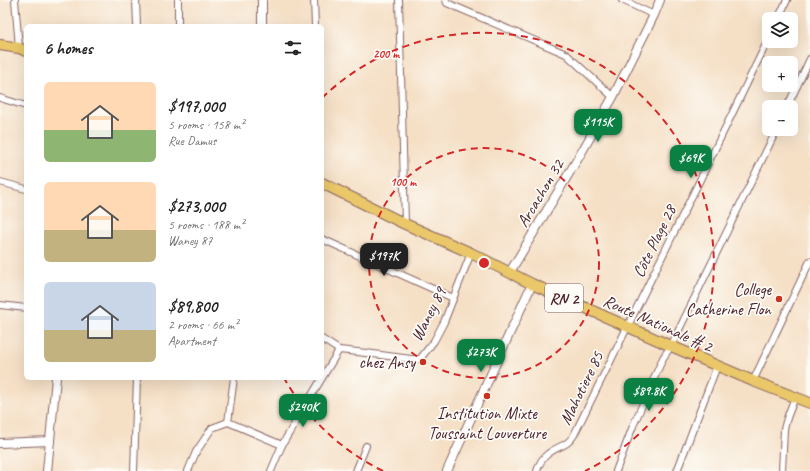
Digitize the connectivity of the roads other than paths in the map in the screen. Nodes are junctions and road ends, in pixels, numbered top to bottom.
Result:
1 (15, 0) edge
2 (136, 0) edge
3 (178, 0) edge
4 (262, 0) edge
5 (314, 0) edge
6 (399, 0) edge
7 (446, 0) edge
8 (622, 0) edge
9 (660, 0) edge
10 (787, 0) edge
11 (781, 12) edge
12 (654, 15) junction
13 (137, 24) edge
14 (178, 24) edge
15 (262, 24) edge
16 (315, 24) edge
17 (0, 45) edge
18 (764, 48) edge
19 (22, 49) edge
20 (810, 59) edge
21 (613, 97) junction
22 (0, 98) edge
23 (790, 100) edge
24 (24, 105) edge
25 (774, 136) edge
26 (0, 182) edge
27 (324, 184) edge
28 (24, 188) edge
29 (405, 224) junction
30 (324, 240) edge
31 (471, 253) junction
32 (810, 261) edge
33 (510, 272) junction
34 (532, 284) junction
35 (453, 298) junction
36 (0, 305) edge
37 (24, 308) edge
38 (627, 327) junction
39 (324, 340) edge
40 (671, 346) junction
41 (339, 350) junction
42 (717, 366) junction
43 (324, 375) edge
44 (56, 380) edge
45 (137, 380) edge
46 (234, 380) edge
47 (321, 380) edge
48 (753, 381) junction
49 (795, 397) junction
50 (810, 403) edge
51 (228, 422) junction
52 (50, 441) junction
53 (0, 443) edge
54 (282, 445) junction
55 (366, 446) dead end
56 (47, 471) edge
57 (134, 471) edge
58 (188, 471) edge
59 (271, 471) edge
60 (356, 471) edge
61 (447, 471) edge
62 (536, 471) edge
63 (616, 471) edge
64 (677, 471) edge
65 (782, 471) edge

1 - 19 street
2 - 13 street
3 - 14 street
4 - 15 street
5 - 16 street
6 - 29 street
7 - 21 street
8 - 12 street
9 - 12 street, Arcachon 32
10 - 11 street
12 - 21 street, Arcachon 32
17 - 19 main road
18 - 38 street, Côte Plage 28
20 - 23 street
21 - 33 street, Arcachon 32
22 - 24 street
25 - 40 street
26 - 28 street
27 - 29 main road, Route Nationale # 2 / RN 2
29 - 31 main road, Route Nationale # 2 / RN 2
30 - 35 street
31 - 33 main road, Route Nationale # 2 / RN 2
31 - 35 street, Waney 89
32 - 48 street
33 - 34 main road, Route Nationale # 2 / RN 2
34 - 38 main road, Route Nationale # 2 / RN 2
34 - 61 street
35 - 41 street, Waney 89
36 - 37 street
38 - 40 main road, Route Nationale # 2 / RN 2
38 - 62 street, Mahotiere 85
39 - 41 street, Waney 89
40 - 42 main road, Route Nationale # 2 / RN 2
40 - 63 street
41 - 43 street
42 - 48 main road, Route Nationale # 2 / RN 2
42 - 64 street
44 - 52 street
45 - 57 street
46 - 51 street
47 - 54 street
48 - 49 main road, Route Nationale # 2 / RN 2
49 - 50 main road, Route Nationale # 2 / RN 2
49 - 65 street
51 - 54 street
51 - 58 street
52 - 53 street
52 - 56 street
54 - 59 street
55 - 60 street

